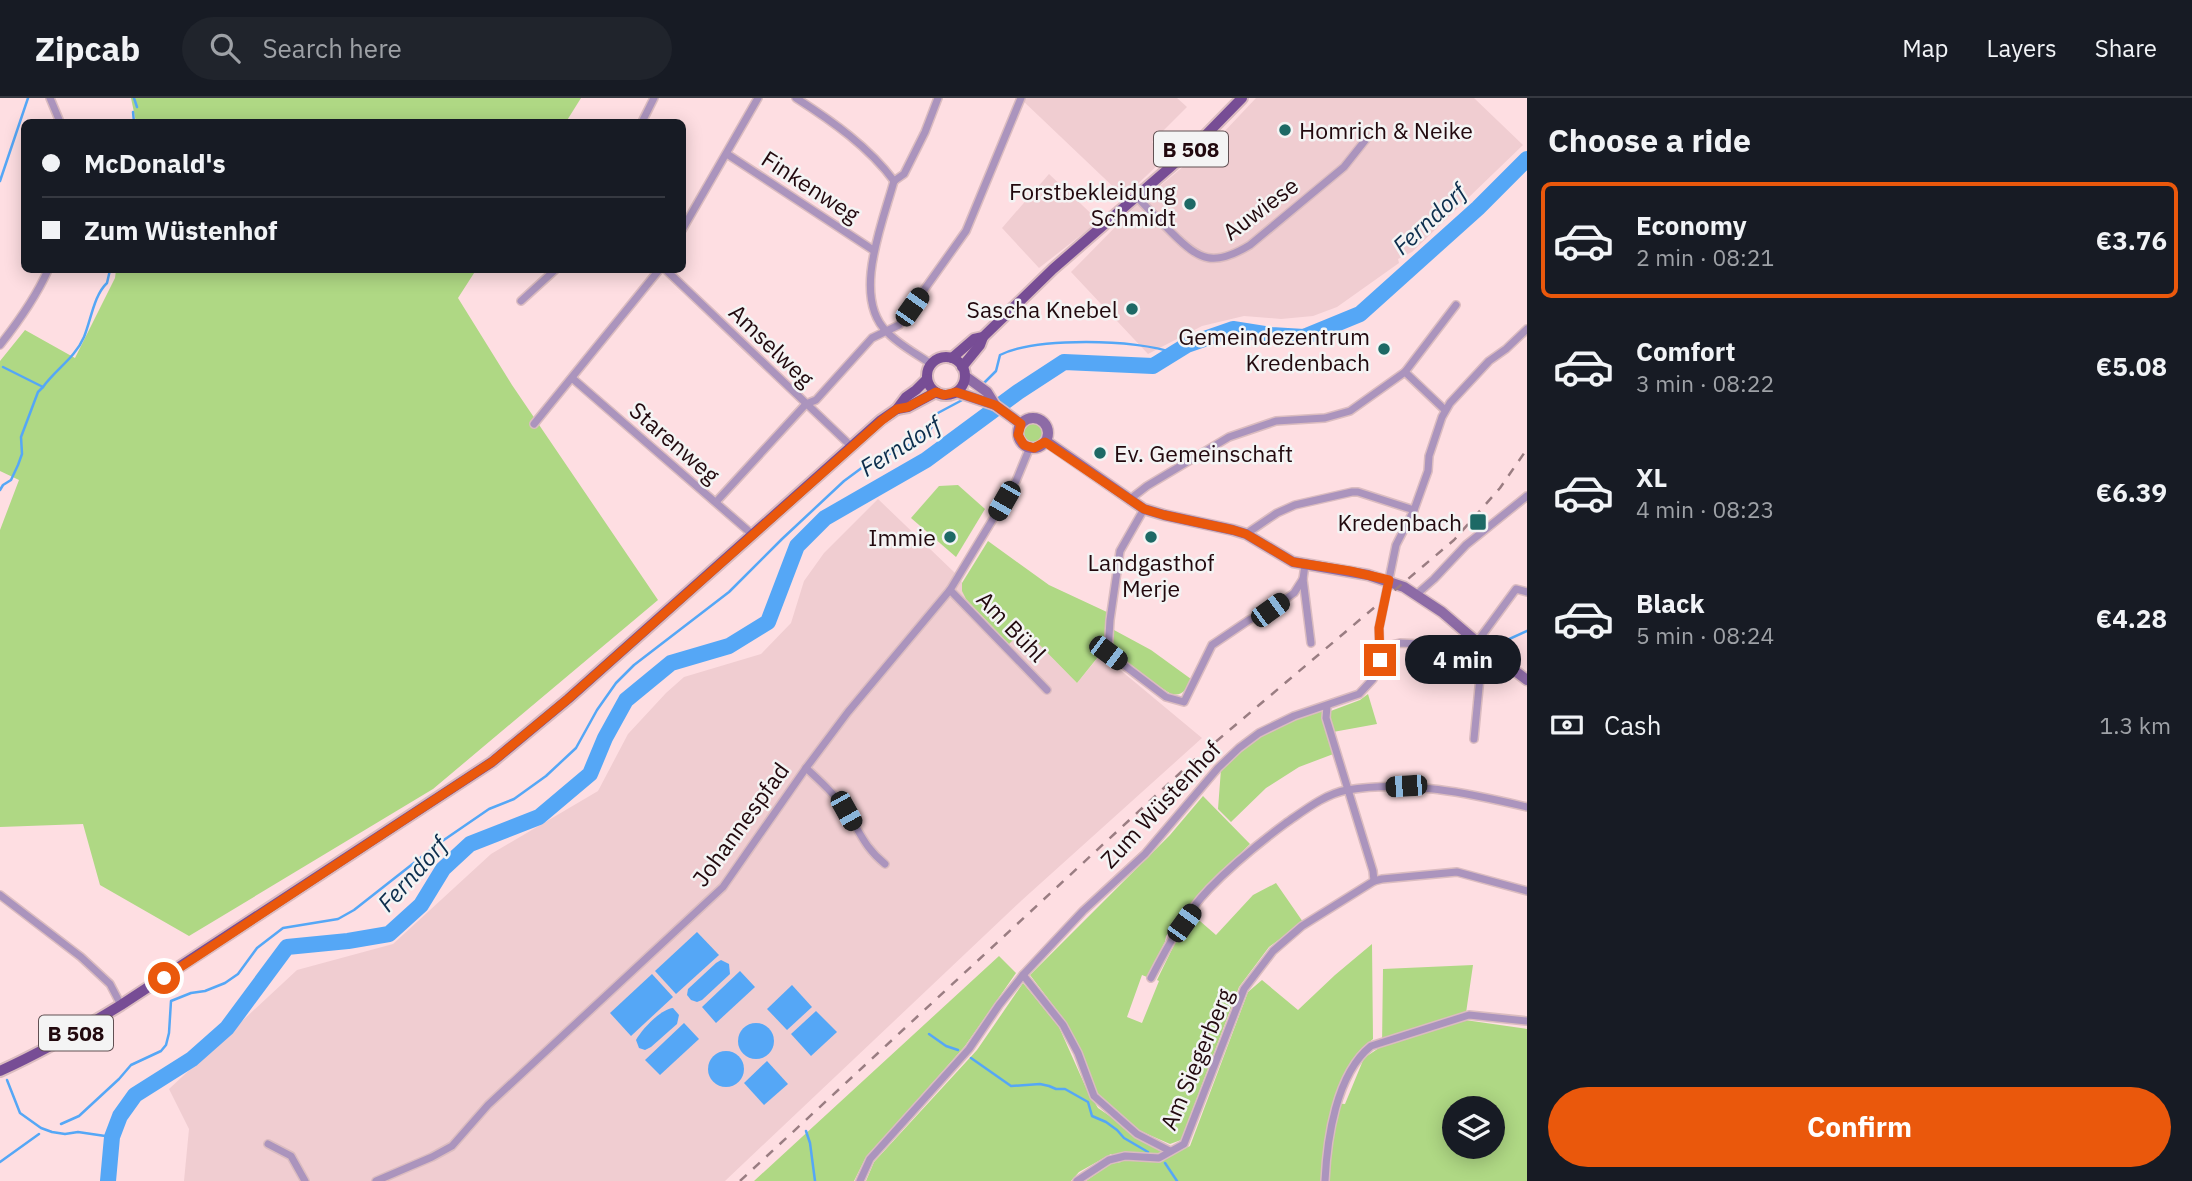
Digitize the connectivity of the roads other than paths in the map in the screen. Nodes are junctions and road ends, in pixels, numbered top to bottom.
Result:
1 (50, 98) edge
2 (654, 98) edge
3 (758, 98) edge
4 (796, 98) edge
5 (938, 98) edge
6 (1021, 98) edge
7 (1242, 98) edge
8 (59, 119) edge
9 (644, 119) edge
10 (1367, 138) dead end
11 (727, 154) junction
12 (894, 181) junction
13 (1136, 197) junction
14 (686, 223) edge
15 (873, 250) junction
16 (46, 273) edge
17 (552, 273) edge
18 (657, 273) edge
19 (669, 273) edge
20 (521, 301) dead end
21 (1456, 305) dead end
22 (1527, 330) edge
23 (886, 332) junction
24 (983, 337) junction
25 (0, 345) edge
26 (952, 358) junction
27 (931, 364) junction
28 (964, 372) junction
29 (1405, 372) junction
30 (572, 378) junction
31 (927, 379) junction
32 (936, 392) junction
33 (956, 392) junction
34 (806, 404) junction
35 (995, 405) junction
36 (897, 409) junction
37 (1445, 410) junction
38 (534, 424) dead end
39 (1021, 424) junction
40 (1045, 442) junction
41 (852, 447) junction
42 (1030, 447) junction
43 (1527, 496) edge
44 (1129, 500) junction
45 (716, 502) junction
46 (1144, 509) junction
47 (1414, 510) junction
48 (1246, 534) junction
49 (753, 535) junction
50 (1305, 565) junction
51 (1303, 579) junction
52 (1389, 580) junction
53 (950, 590) junction
54 (1527, 592) edge
55 (1418, 594) junction
56 (1311, 643) dead end
57 (1480, 644) junction
58 (1380, 648) junction
59 (1527, 680) edge
60 (1047, 690) dead end
61 (1327, 706) junction
62 (1474, 738) dead end
63 (806, 768) junction
64 (1348, 790) junction
65 (1527, 807) edge
66 (885, 864) dead end
67 (1374, 881) junction
68 (1527, 891) edge
69 (0, 895) edge
70 (1023, 975) junction
71 (1152, 978) dead end
72 (121, 1005) junction
73 (1527, 1021) edge
74 (0, 1071) edge
75 (268, 1144) dead end
76 (1170, 1151) junction
77 (305, 1181) edge
78 (376, 1181) edge
79 (860, 1181) edge
80 (1077, 1181) edge
81 (1325, 1181) edge

1 - 8 street
2 - 9 street
3 - 11 street
4 - 12 street
5 - 12 street
6 - 23 street
7 - 13 main road, B 508
10 - 13 street, Auwiese
11 - 14 street
11 - 15 street, Finkenweg
12 - 15 street
13 - 24 main road, B 508
15 - 23 street
16 - 25 street
17 - 20 street
18 - 30 street
19 - 34 street, Amselweg
21 - 29 street
22 - 37 street
23 - 27 street
23 - 34 street
24 - 26 main road, B 508
24 - 28 main road, B 508
26 - 27 main road, B 508
26 - 28 main road
27 - 31 main road
28 - 33 main road, B 508
28 - 35 main road
29 - 37 street
29 - 44 street
30 - 38 street
30 - 45 street, Starenweg
31 - 32 main road
31 - 36 main road, B 508
32 - 33 main road, B 508
32 - 36 main road, B 508
33 - 35 main road
34 - 41 street, Amselweg
34 - 45 street
35 - 39 main road
36 - 41 main road, B 508
37 - 47 street, Zum Wüstenhof
39 - 40 main road
39 - 42 main road
40 - 42 main road
40 - 44 main road
41 - 49 main road, B 508
42 - 53 street, Johannespfad
43 - 55 street
44 - 46 main road
45 - 49 street, Starenweg
46 - 48 main road
46 - 51 street
47 - 48 street
47 - 52 street, Zum Wüstenhof
48 - 50 main road
49 - 72 main road, B 508
50 - 51 street
50 - 52 main road
51 - 56 street
52 - 55 main road
52 - 58 street, Zum Wüstenhof
53 - 60 street, Am Bühl
53 - 63 street, Johannespfad
54 - 57 street
55 - 57 main road
57 - 58 street
57 - 59 main road
57 - 62 street
58 - 61 street, Zum Wüstenhof
61 - 64 street
61 - 70 street, Zum Wüstenhof
63 - 66 street
63 - 78 street, Johannespfad
64 - 65 street
64 - 67 street
64 - 71 street
67 - 68 street, Am Siegerberg
67 - 76 street, Am Siegerberg
69 - 72 street
70 - 76 street
70 - 79 street, Zum Wüstenhof
72 - 74 main road, B 508
73 - 81 street
75 - 77 street
76 - 80 street, Am Siegerberg

